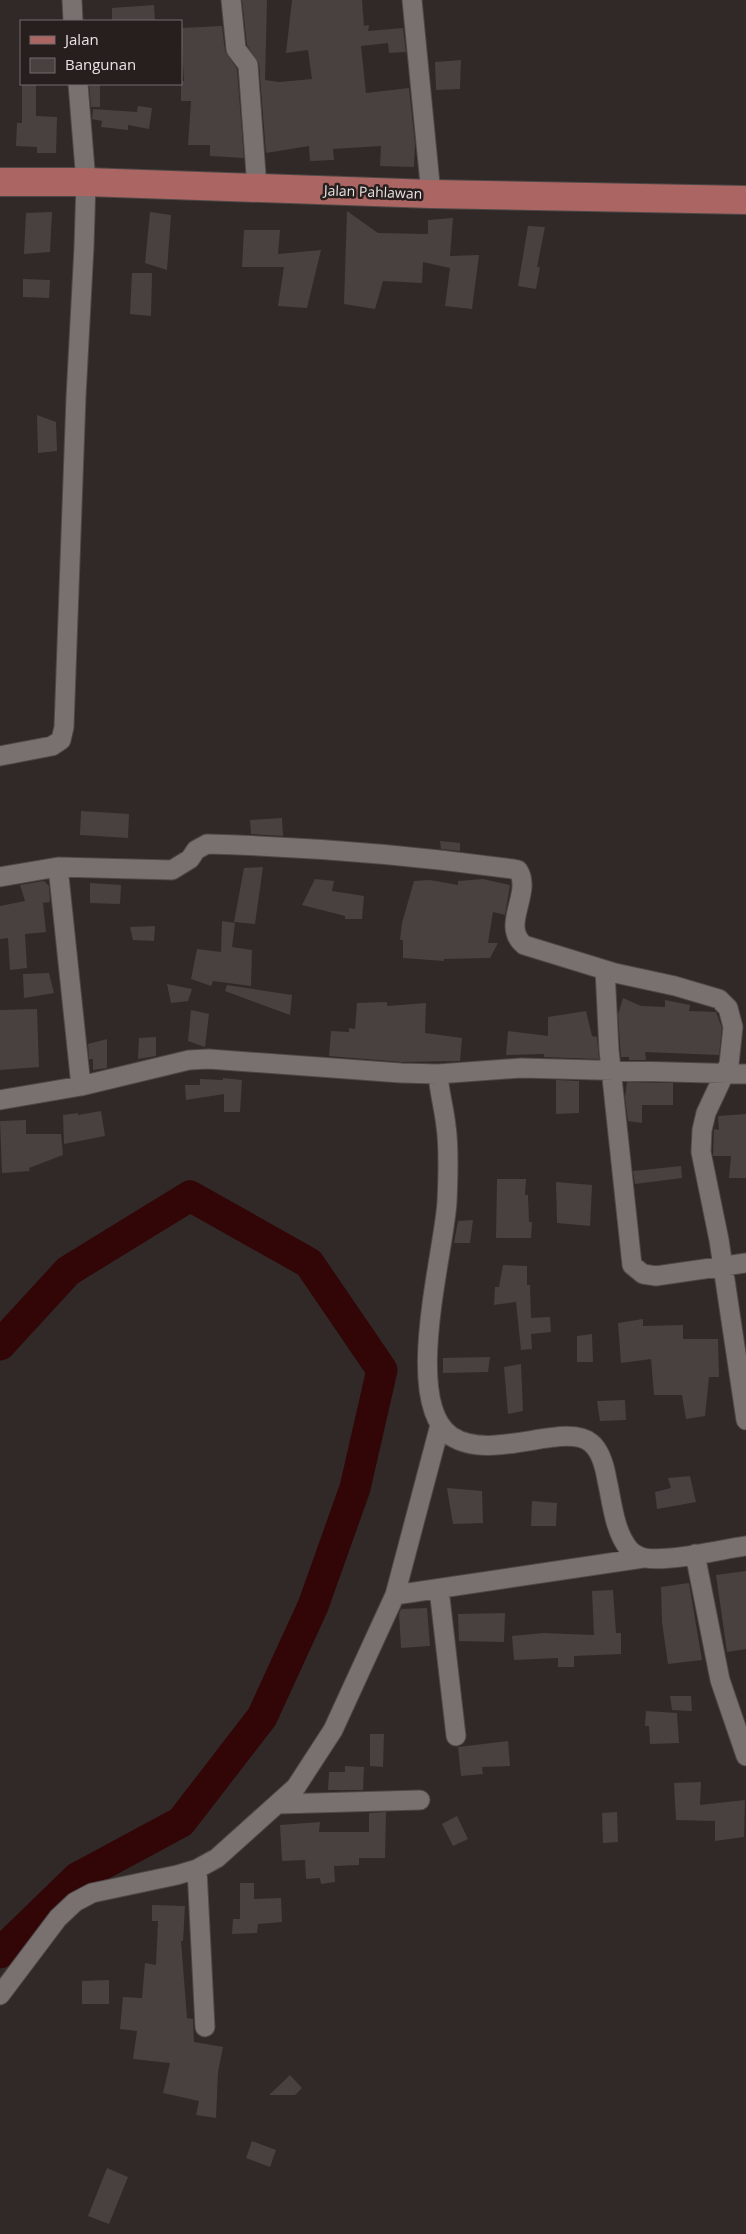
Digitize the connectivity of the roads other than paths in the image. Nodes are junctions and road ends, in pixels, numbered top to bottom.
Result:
1 (72, 0) edge
2 (231, 0) edge
3 (412, 0) edge
4 (73, 20) edge
5 (78, 85) edge
6 (0, 182) edge
7 (86, 182) junction
8 (257, 188) junction
9 (431, 194) junction
10 (746, 200) edge
11 (0, 756) edge
12 (58, 867) junction
13 (0, 877) edge
14 (605, 970) junction
15 (611, 1072) junction
16 (438, 1074) junction
17 (725, 1074) junction
18 (746, 1074) edge
19 (81, 1086) junction
20 (0, 1100) edge
21 (746, 1263) edge
22 (722, 1266) junction
23 (746, 1420) edge
24 (440, 1425) junction
25 (746, 1546) edge
26 (695, 1554) junction
27 (643, 1558) junction
28 (439, 1589) junction
29 (395, 1595) junction
30 (456, 1736) dead end
31 (746, 1756) edge
32 (420, 1800) dead end
33 (279, 1804) junction
34 (197, 1869) junction
35 (0, 1995) edge
36 (205, 2026) dead end

1 - 4 street
2 - 8 street
3 - 9 street
5 - 7 street
6 - 7 main road, Jalan Pahlawan
7 - 8 main road, Jalan Pahlawan
7 - 11 street
8 - 9 main road, Jalan Pahlawan
9 - 10 main road, Jalan Pahlawan
12 - 13 street
12 - 14 street
12 - 19 street
14 - 15 street
14 - 17 street
15 - 16 street
15 - 17 street
15 - 22 street
16 - 19 street
16 - 24 street
17 - 18 street
17 - 22 street
19 - 20 street
21 - 22 street
22 - 23 street
24 - 27 street
24 - 29 street
25 - 26 street
26 - 27 street
26 - 31 street
27 - 28 street
28 - 29 street
28 - 30 street
29 - 33 street
32 - 33 street
33 - 34 street
34 - 35 street
34 - 36 street

